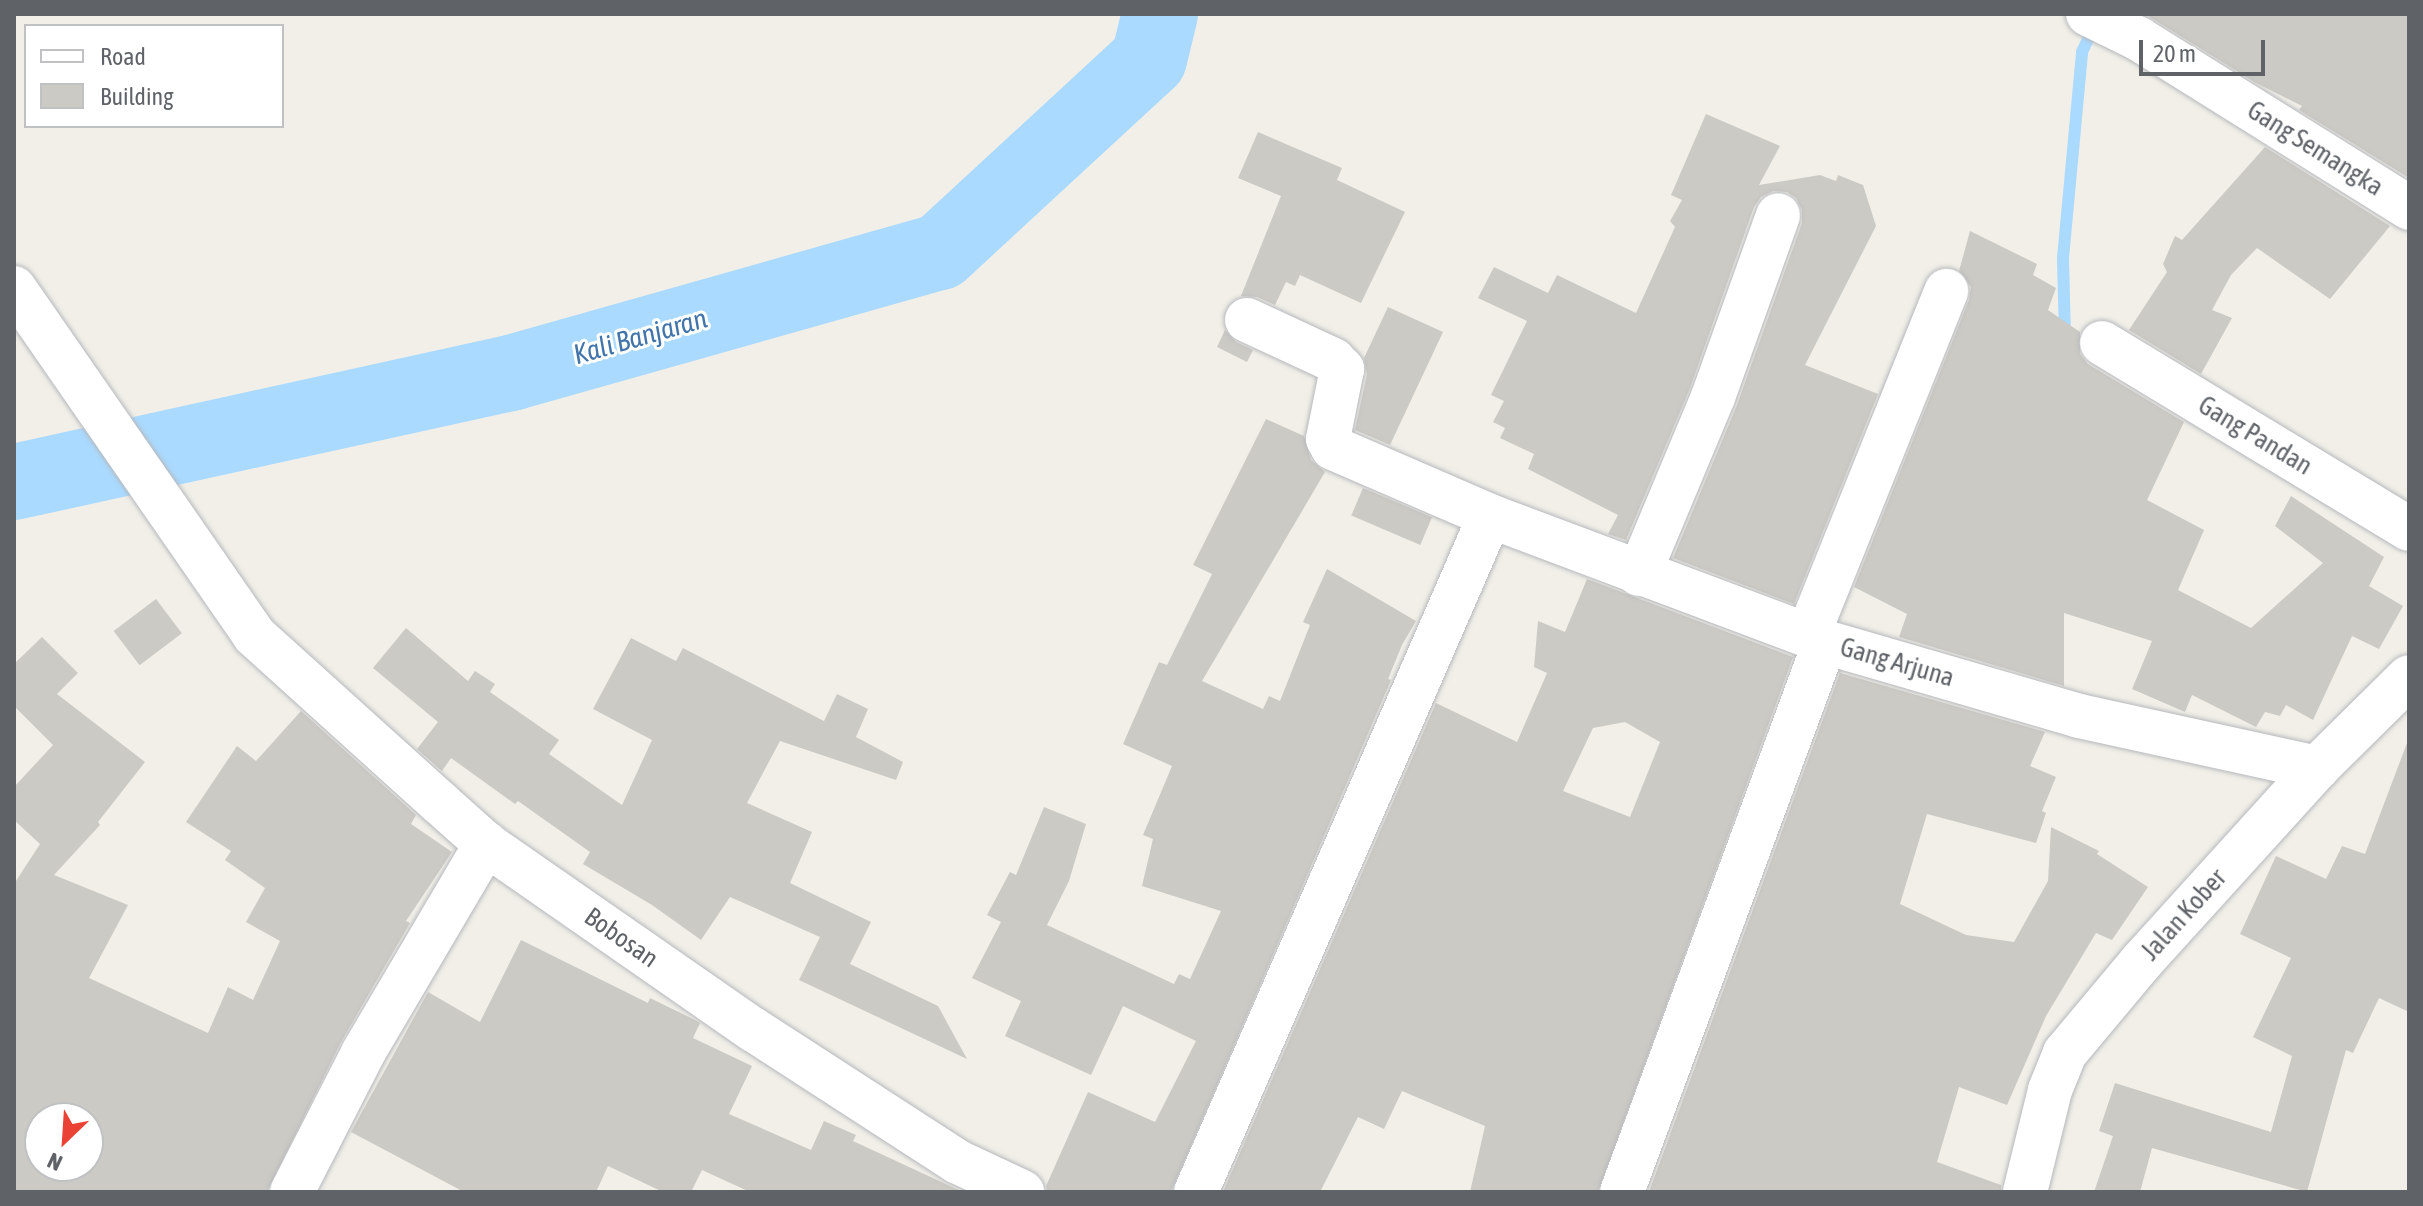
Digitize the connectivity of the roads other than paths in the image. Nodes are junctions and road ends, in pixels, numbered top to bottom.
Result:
1 (2088, 14) edge
2 (2409, 208) edge
3 (1778, 215) dead end
4 (1946, 291) dead end
5 (18, 292) edge
6 (1247, 320) dead end
7 (2102, 343) dead end
8 (1490, 516) junction
9 (2409, 529) edge
10 (1639, 574) junction
11 (1816, 638) junction
12 (2409, 677) edge
13 (2317, 768) junction
14 (486, 844) junction
15 (292, 1192) edge
16 (1022, 1192) edge
17 (1196, 1192) edge
18 (1622, 1192) edge
19 (2025, 1192) edge

1 - 2 street, Gang Semangka
3 - 10 street
4 - 11 street
5 - 14 street, Bobosan
6 - 8 street, Gang Arjuna
7 - 9 street, Gang Pandan
8 - 10 street, Gang Arjuna
8 - 17 street
10 - 11 street, Gang Arjuna
11 - 13 street, Gang Arjuna
11 - 18 street
12 - 13 street, Jalan Kober
13 - 19 street, Jalan Kober
14 - 15 street
14 - 16 street, Bobosan

